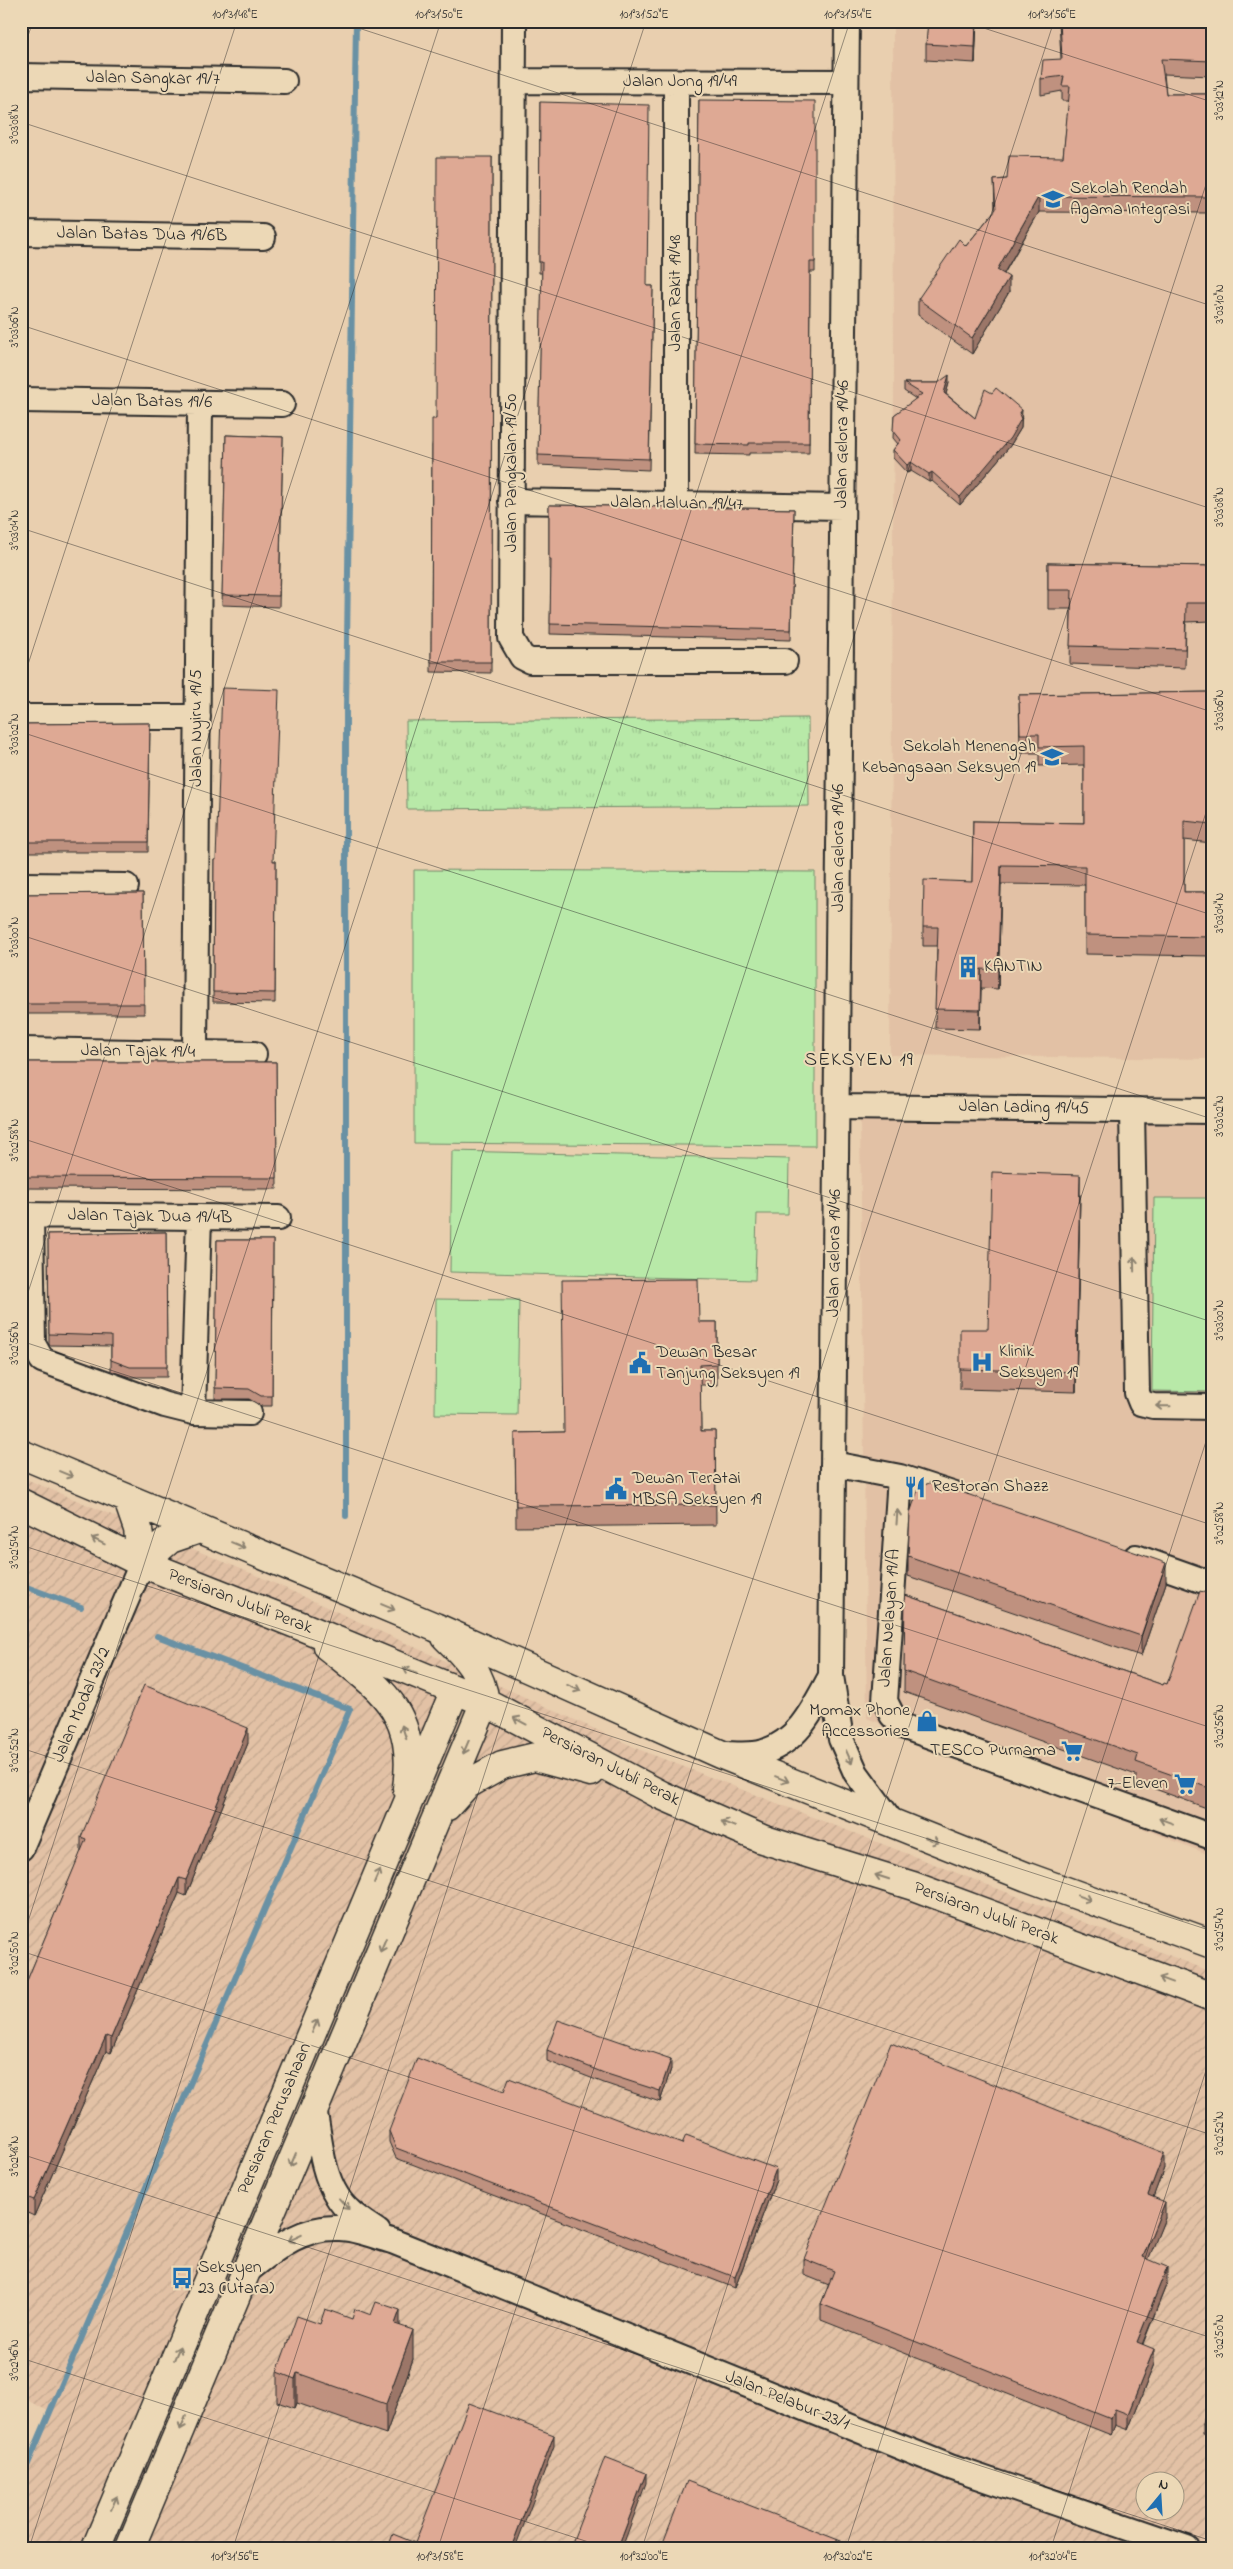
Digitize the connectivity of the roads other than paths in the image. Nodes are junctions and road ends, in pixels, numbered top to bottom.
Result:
1 (514, 21) edge
2 (847, 21) edge
3 (21, 76) edge
4 (284, 81) dead end
5 (514, 81) junction
6 (676, 82) junction
7 (846, 82) junction
8 (21, 232) edge
9 (263, 236) dead end
10 (21, 400) edge
11 (200, 403) junction
12 (282, 404) dead end
13 (511, 501) junction
14 (676, 504) junction
15 (842, 507) junction
16 (785, 661) dead end
17 (21, 717) edge
18 (198, 717) junction
19 (21, 885) edge
20 (126, 886) dead end
21 (21, 1050) edge
22 (195, 1053) junction
23 (254, 1054) dead end
24 (837, 1107) junction
25 (1132, 1110) junction
26 (1212, 1111) edge
27 (26, 1215) edge
28 (199, 1217) junction
29 (278, 1218) dead end
30 (1212, 1407) edge
31 (193, 1412) junction
32 (248, 1413) dead end
33 (21, 1454) edge
34 (833, 1464) junction
35 (900, 1476) junction
36 (128, 1500) junction
37 (973, 1502) edge
38 (21, 1503) edge
39 (199, 1529) junction
40 (1111, 1549) edge
41 (142, 1563) junction
42 (1212, 1584) edge
43 (301, 1626) junction
44 (435, 1627) junction
45 (530, 1668) junction
46 (478, 1674) junction
47 (831, 1676) junction
48 (455, 1690) junction
49 (485, 1702) junction
50 (720, 1754) junction
51 (661, 1795) junction
52 (403, 1814) junction
53 (437, 1818) junction
54 (894, 1825) junction
55 (1212, 1838) edge
56 (21, 1848) edge
57 (1212, 1944) edge
58 (1212, 1997) edge
59 (314, 2109) junction
60 (392, 2241) junction
61 (246, 2272) junction
62 (96, 2548) edge
63 (130, 2548) edge
64 (1188, 2548) edge

1 - 5 street, Jalan Pangkalan 19/50
2 - 7 street, Jalan Gelora 19/46
3 - 4 street, Jalan Sangkar 19/7
5 - 6 street, Jalan Jong 19/49
5 - 13 street, Jalan Pangkalan 19/50
6 - 7 street, Jalan Jong 19/49
6 - 14 street, Jalan Rakit 19/48
7 - 15 street, Jalan Gelora 19/46
8 - 9 street, Jalan Batas Dua 19/6B
10 - 11 street, Jalan Batas 19/6
11 - 12 street, Jalan Batas 19/6
11 - 18 street, Jalan Nyiru 19/5
13 - 14 street, Jalan Haluan 19/47
13 - 16 street, Jalan Pangkalan 19/50
14 - 15 street, Jalan Haluan 19/47
15 - 24 street, Jalan Gelora 19/46
17 - 18 street
18 - 22 street, Jalan Nyiru 19/5
19 - 20 street
21 - 22 street, Jalan Tajak 19/4
22 - 23 street, Jalan Tajak 19/4
24 - 25 street, Jalan Lading 19/45
24 - 34 street, Jalan Gelora 19/46
25 - 26 street, Jalan Lading 19/45
30 -> 25 street
27 - 28 street, Jalan Tajak Dua 19/4B
27 - 31 street
28 - 29 street, Jalan Tajak Dua 19/4B
28 - 31 street
31 - 32 street
33 -> 36 main road
34 - 35 street
34 - 47 street, Jalan Gelora 19/46
35 - 37 street
55 -> 35 street, Jalan Nelayan 19/A
36 - 39 main road
36 - 41 main road
41 -> 38 main road, Persiaran Jubli Perak
39 - 41 main road
39 -> 44 main road
40 - 42 street
41 - 43 main road, Persiaran Jubli Perak
41 - 56 street, Jalan Modal 23/2
48 -> 43 main road, Persiaran Jubli Perak
52 -> 43 main road
44 - 45 main road
44 - 46 main road
45 - 46 main road
45 -> 50 main road
46 - 48 main road
46 - 49 main road
47 - 50 street, Jalan Gelora 19/46
47 -> 54 street, Jalan Gelora 19/46
48 - 49 main road, Persiaran Jubli Perak
48 - 52 main road, Persiaran Perusahaan
51 -> 49 main road, Persiaran Jubli Perak
49 -> 53 main road, Persiaran Perusahaan
50 -> 54 main road
51 - 53 main road
58 -> 51 main road, Persiaran Jubli Perak
62 -> 52 main road, Persiaran Perusahaan
53 -> 59 main road, Persiaran Perusahaan
54 -> 57 main road
59 -> 60 street, Jalan Pelabur 23/1
59 -> 61 main road, Persiaran Perusahaan
60 -> 61 street, Jalan Pelabur 23/1
60 - 64 street, Jalan Pelabur 23/1
61 -> 63 main road, Persiaran Perusahaan

